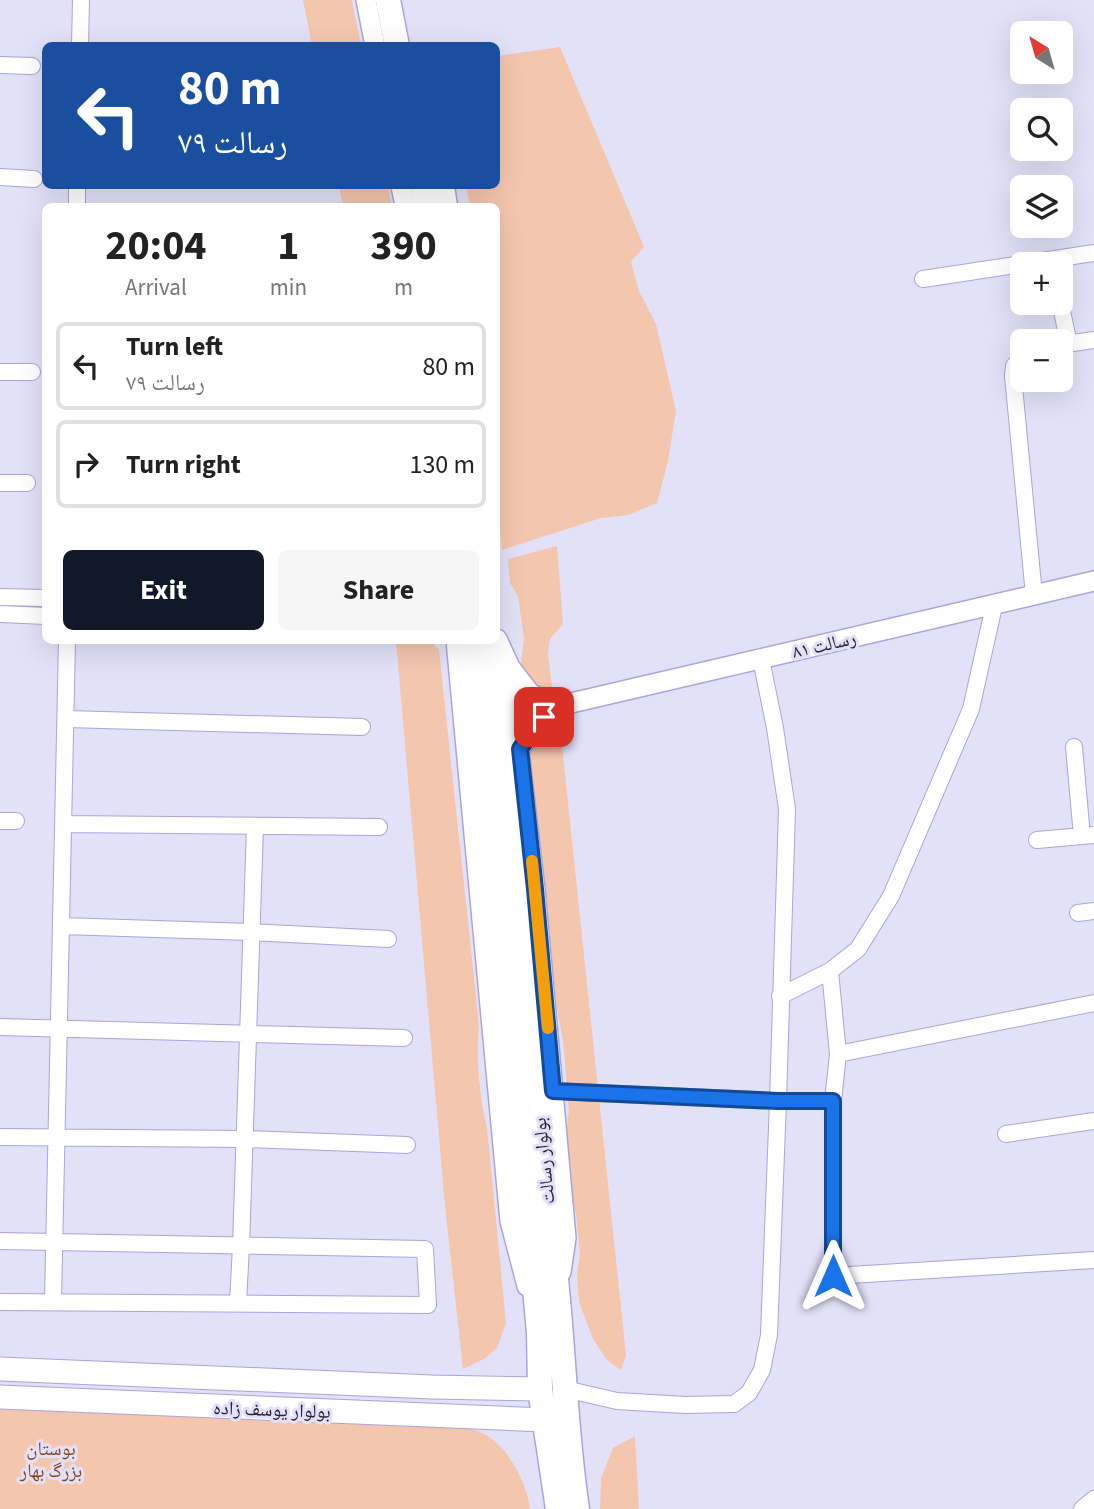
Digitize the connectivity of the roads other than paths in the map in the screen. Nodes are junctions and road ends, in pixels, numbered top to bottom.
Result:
1 (81, 0) edge
2 (366, 0) edge
3 (388, 0) edge
4 (405, 0) edge
5 (80, 42) edge
6 (374, 42) edge
7 (396, 42) edge
8 (413, 42) edge
9 (0, 65) edge
10 (32, 66) dead end
11 (0, 177) edge
12 (34, 179) dead end
13 (1094, 253) edge
14 (923, 279) dead end
15 (1094, 340) edge
16 (1073, 343) edge
17 (0, 372) edge
18 (32, 372) dead end
19 (1015, 392) edge
20 (0, 483) edge
21 (27, 483) dead end
22 (1094, 581) edge
23 (1034, 595) junction
24 (0, 597) edge
25 (42, 598) edge
26 (994, 606) junction
27 (0, 614) edge
28 (42, 616) edge
29 (67, 644) edge
30 (460, 644) edge
31 (492, 644) edge
32 (499, 644) edge
33 (761, 659) junction
34 (509, 665) junction
35 (554, 707) junction
36 (66, 719) junction
37 (362, 727) dead end
38 (1074, 747) dead end
39 (520, 749) junction
40 (63, 824) junction
41 (255, 827) junction
42 (379, 827) dead end
43 (1088, 835) edge
44 (1037, 840) dead end
45 (61, 926) junction
46 (251, 932) junction
47 (388, 939) dead end
48 (830, 971) junction
49 (780, 996) junction
50 (1094, 1003) edge
51 (0, 1027) edge
52 (59, 1028) junction
53 (248, 1034) junction
54 (404, 1038) dead end
55 (838, 1054) junction
56 (553, 1091) junction
57 (778, 1101) junction
58 (833, 1101) junction
59 (1094, 1121) edge
60 (1006, 1134) dead end
61 (0, 1137) edge
62 (56, 1138) junction
63 (245, 1139) junction
64 (407, 1145) dead end
65 (0, 1241) edge
66 (54, 1243) junction
67 (241, 1246) junction
68 (1094, 1260) edge
69 (558, 1294) junction
70 (0, 1301) edge
71 (53, 1301) junction
72 (237, 1303) junction
73 (0, 1368) edge
74 (552, 1389) junction
75 (0, 1397) edge
76 (556, 1420) junction
77 (573, 1484) junction
78 (1094, 1499) edge
79 (558, 1509) edge
80 (577, 1509) edge
81 (588, 1509) edge
82 (1082, 1509) edge

1 - 5 street
2 - 6 street
3 - 7 main road
4 - 8 main road
9 - 10 street
11 - 12 street
13 - 14 street
15 - 16 street
17 - 18 street
19 - 23 street
20 - 21 street
22 - 23 street, رسالت ۸۱
23 - 26 street, رسالت ۸۱
24 - 25 street
26 - 33 street, رسالت ۸۱
26 - 48 street
27 - 28 street
29 - 36 street
30 - 74 main road, بولوار رسالت
31 - 69 main road, بولوار رسالت
32 - 34 street
33 - 35 street, رسالت ۸۱
33 - 49 street
34 - 35 street
34 - 39 street
35 - 39 street
36 - 37 street
36 - 40 street
38 - 43 street
39 - 56 street
40 - 41 street
40 - 45 street
41 - 42 street
41 - 46 street
43 - 44 street
45 - 46 street
45 - 52 street
46 - 47 street
46 - 53 street
48 - 49 street
48 - 55 street
49 - 57 street
50 - 55 street
51 - 52 street
52 - 53 street
52 - 62 street
53 - 54 street
53 - 63 street
55 - 58 street
56 - 57 street
56 - 69 street
57 - 58 street
57 - 74 street
58 - 68 street
59 - 60 street
61 - 62 street
62 - 63 street
62 - 66 street
63 - 64 street
63 - 67 street
65 - 66 street
66 - 67 street
66 - 71 street
67 - 72 street
67 - 72 street
69 - 74 main road, بولوار رسالت
70 - 71 street
71 - 72 street
73 - 74 main road, بولوار یوسف زاده
74 - 76 main road
75 - 76 main road, بولوار یوسف زاده
76 - 77 main road
76 - 79 main road
77 - 80 main road
77 - 81 street
78 - 82 street

